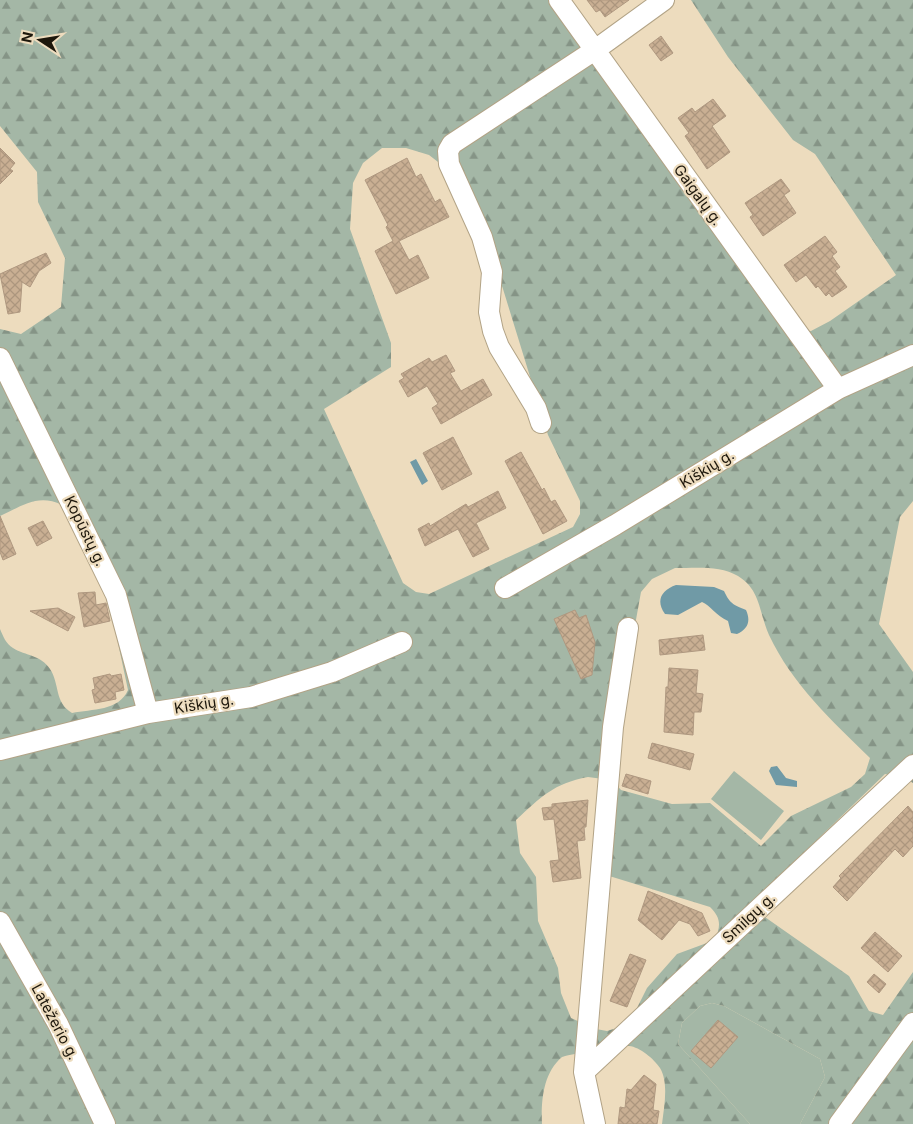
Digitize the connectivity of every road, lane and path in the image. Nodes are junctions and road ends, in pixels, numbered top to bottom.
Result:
1 (559, 0) edge
2 (664, 0) edge
3 (595, 50) junction
4 (913, 355) edge
5 (0, 358) edge
6 (838, 389) junction
7 (541, 423) dead end
8 (505, 588) dead end
9 (628, 628) dead end
10 (402, 642) dead end
11 (148, 713) junction
12 (0, 750) edge
13 (913, 765) edge
14 (0, 922) edge
15 (913, 1023) edge
16 (584, 1072) junction
17 (105, 1124) edge
18 (595, 1124) edge
19 (839, 1124) edge

1 - 3 street, Gaigalų g.
2 - 3 street
3 - 6 street, Gaigalų g.
3 - 7 street
4 - 6 street, Kiškių g.
5 - 11 street, Kopūstų g.
6 - 8 street, Kiškių g.
9 - 16 street
10 - 11 street, Kiškių g.
11 - 12 street, Kiškių g.
13 - 16 street, Smilgų g.
14 - 17 street, Latežerio g.
15 - 19 street
16 - 18 street

